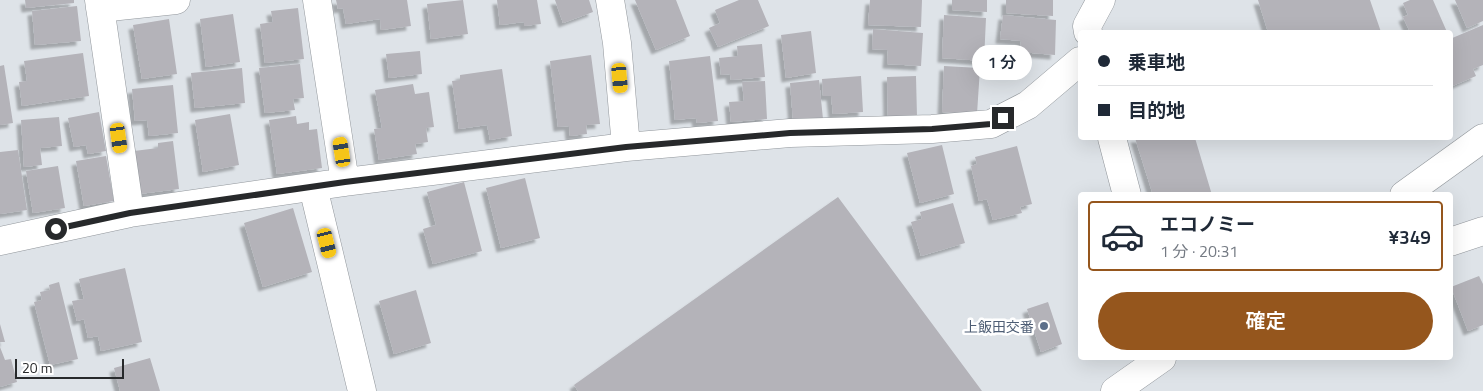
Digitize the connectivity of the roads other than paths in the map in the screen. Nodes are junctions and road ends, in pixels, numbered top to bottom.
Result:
1 (176, 0) edge
2 (317, 0) edge
3 (610, 0) edge
4 (1101, 0) edge
5 (100, 4) edge
6 (1088, 30) edge
7 (1078, 64) edge
8 (1483, 138) edge
9 (1113, 140) edge
10 (626, 147) junction
11 (345, 182) junction
12 (313, 187) junction
13 (1126, 192) edge
14 (1408, 192) edge
15 (130, 213) junction
16 (1483, 231) edge
17 (0, 241) edge
18 (1453, 241) edge
19 (1159, 360) edge
20 (362, 391) edge
21 (1115, 391) edge

1 - 5 street
2 - 11 street
3 - 10 street
4 - 6 street
5 - 15 street
7 - 10 street
8 - 14 street
9 - 13 street
10 - 11 street
11 - 12 street
12 - 15 street
12 - 20 street
15 - 17 street
16 - 18 street
19 - 21 street

